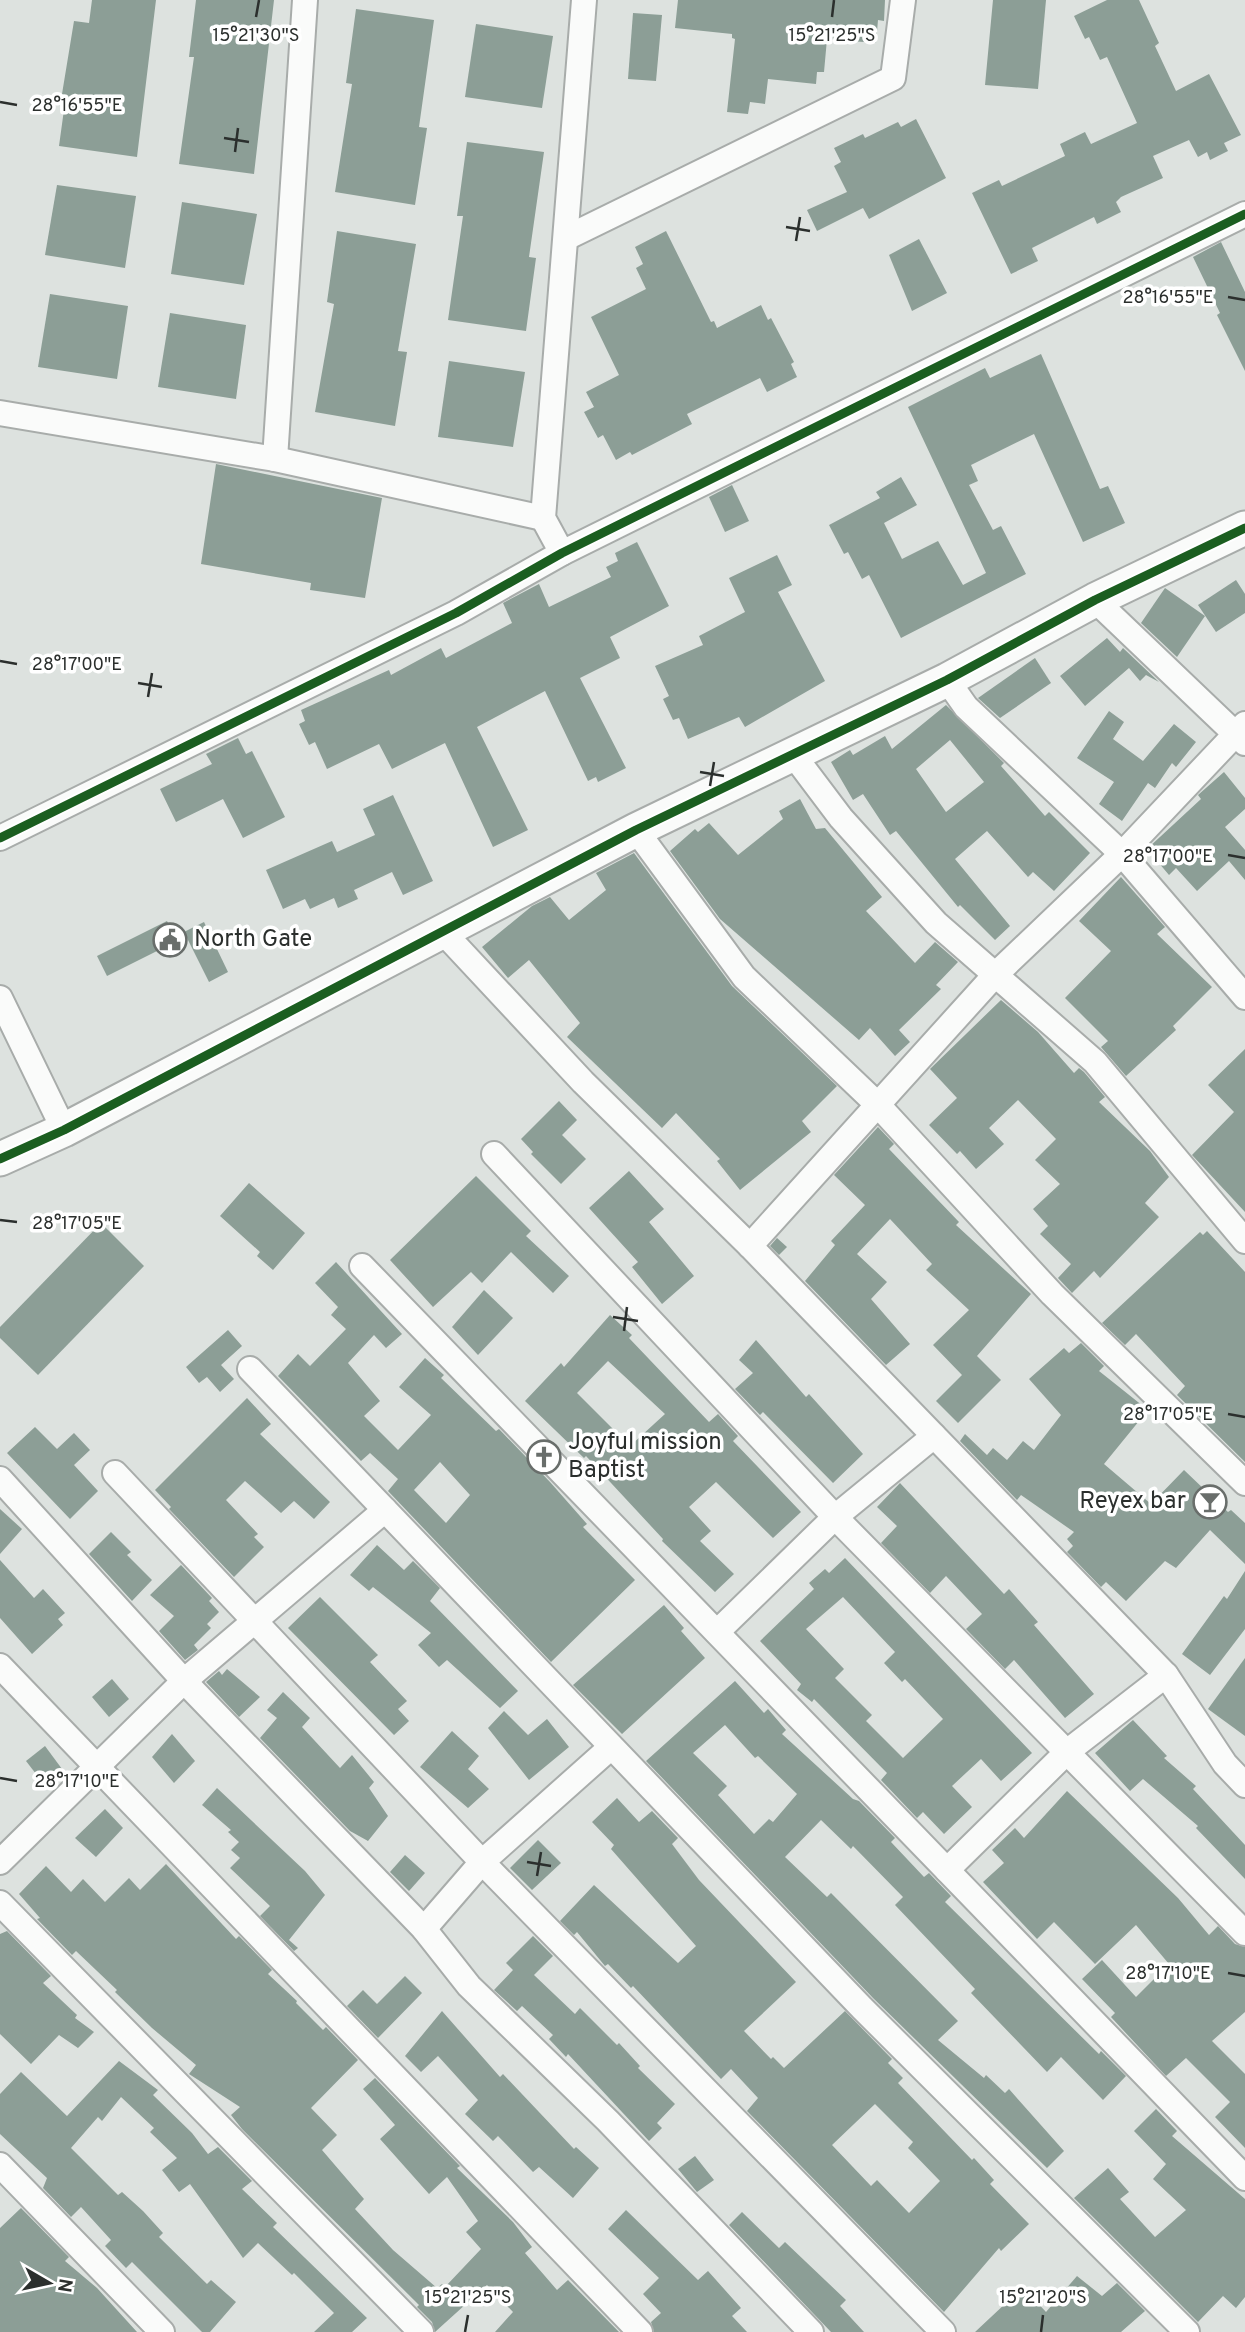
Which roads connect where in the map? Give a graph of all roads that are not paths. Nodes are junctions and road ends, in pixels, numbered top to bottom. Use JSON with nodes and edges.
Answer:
{"nodes":[{"id":1,"x":305,"y":0,"type":"edge"},
{"id":2,"x":584,"y":0,"type":"edge"},
{"id":3,"x":903,"y":0,"type":"edge"},
{"id":4,"x":1245,"y":214,"type":"edge"},
{"id":5,"x":566,"y":238,"type":"junction"},
{"id":6,"x":0,"y":413,"type":"edge"},
{"id":7,"x":275,"y":459,"type":"junction"},
{"id":8,"x":543,"y":518,"type":"junction"},
{"id":9,"x":1245,"y":528,"type":"edge"},
{"id":10,"x":562,"y":553,"type":"junction"},
{"id":11,"x":1095,"y":600,"type":"junction"},
{"id":12,"x":947,"y":680,"type":"junction"},
{"id":13,"x":1242,"y":733,"type":"edge"},
{"id":14,"x":792,"y":753,"type":"junction"},
{"id":15,"x":636,"y":830,"type":"junction"},
{"id":16,"x":0,"y":838,"type":"edge"},
{"id":17,"x":1122,"y":854,"type":"junction"},
{"id":18,"x":443,"y":932,"type":"junction"},
{"id":19,"x":995,"y":975,"type":"junction"},
{"id":20,"x":1245,"y":997,"type":"edge"},
{"id":21,"x":0,"y":998,"type":"edge"},
{"id":22,"x":877,"y":1104,"type":"junction"},
{"id":23,"x":64,"y":1130,"type":"junction"},
{"id":24,"x":494,"y":1154,"type":"dead end"},
{"id":25,"x":0,"y":1159,"type":"edge"},
{"id":26,"x":1245,"y":1241,"type":"edge"},
{"id":27,"x":750,"y":1246,"type":"junction"},
{"id":28,"x":362,"y":1266,"type":"dead end"},
{"id":29,"x":250,"y":1369,"type":"dead end"},
{"id":30,"x":934,"y":1436,"type":"junction"},
{"id":31,"x":115,"y":1473,"type":"dead end"},
{"id":32,"x":0,"y":1479,"type":"edge"},
{"id":33,"x":1245,"y":1483,"type":"edge"},
{"id":34,"x":385,"y":1510,"type":"junction"},
{"id":35,"x":835,"y":1517,"type":"junction"},
{"id":36,"x":253,"y":1620,"type":"junction"},
{"id":37,"x":717,"y":1632,"type":"junction"},
{"id":38,"x":0,"y":1666,"type":"edge"},
{"id":39,"x":1166,"y":1675,"type":"junction"},
{"id":40,"x":184,"y":1681,"type":"junction"},
{"id":41,"x":610,"y":1748,"type":"junction"},
{"id":42,"x":1068,"y":1751,"type":"junction"},
{"id":43,"x":97,"y":1764,"type":"junction"},
{"id":44,"x":1245,"y":1785,"type":"edge"},
{"id":45,"x":0,"y":1862,"type":"edge"},
{"id":46,"x":482,"y":1862,"type":"junction"},
{"id":47,"x":947,"y":1870,"type":"junction"},
{"id":48,"x":0,"y":1903,"type":"edge"},
{"id":49,"x":424,"y":1930,"type":"junction"},
{"id":50,"x":1245,"y":1933,"type":"edge"},
{"id":51,"x":0,"y":2165,"type":"edge"},
{"id":52,"x":1245,"y":2178,"type":"edge"},
{"id":53,"x":162,"y":2332,"type":"edge"},
{"id":54,"x":421,"y":2332,"type":"edge"},
{"id":55,"x":640,"y":2332,"type":"edge"},
{"id":56,"x":811,"y":2332,"type":"edge"},
{"id":57,"x":943,"y":2332,"type":"edge"},
{"id":58,"x":1187,"y":2332,"type":"edge"}],
"edges":[{"from":1,"to":7,"type":"street"},
{"from":2,"to":5,"type":"street"},
{"from":3,"to":5,"type":"street"},
{"from":4,"to":10,"type":"street"},
{"from":5,"to":8,"type":"street"},
{"from":6,"to":7,"type":"street"},
{"from":7,"to":8,"type":"street"},
{"from":8,"to":10,"type":"street"},
{"from":9,"to":11,"type":"street"},
{"from":10,"to":16,"type":"street"},
{"from":11,"to":12,"type":"street"},
{"from":11,"to":13,"type":"street"},
{"from":12,"to":14,"type":"street"},
{"from":12,"to":17,"type":"street"},
{"from":13,"to":17,"type":"street"},
{"from":14,"to":15,"type":"street"},
{"from":14,"to":19,"type":"street"},
{"from":15,"to":18,"type":"street"},
{"from":15,"to":22,"type":"street"},
{"from":17,"to":19,"type":"street"},
{"from":17,"to":20,"type":"street"},
{"from":18,"to":23,"type":"street"},
{"from":18,"to":27,"type":"street"},
{"from":19,"to":22,"type":"street"},
{"from":19,"to":26,"type":"street"},
{"from":21,"to":23,"type":"street"},
{"from":22,"to":27,"type":"street"},
{"from":22,"to":33,"type":"street"},
{"from":23,"to":25,"type":"street"},
{"from":24,"to":35,"type":"street"},
{"from":27,"to":30,"type":"street"},
{"from":28,"to":37,"type":"street"},
{"from":29,"to":34,"type":"street"},
{"from":30,"to":35,"type":"street"},
{"from":30,"to":39,"type":"street"},
{"from":31,"to":36,"type":"street"},
{"from":32,"to":40,"type":"street"},
{"from":34,"to":36,"type":"street"},
{"from":34,"to":41,"type":"street"},
{"from":35,"to":37,"type":"street"},
{"from":35,"to":42,"type":"street"},
{"from":36,"to":40,"type":"street"},
{"from":36,"to":46,"type":"street"},
{"from":37,"to":47,"type":"street"},
{"from":38,"to":43,"type":"street"},
{"from":39,"to":42,"type":"street"},
{"from":39,"to":44,"type":"street"},
{"from":40,"to":43,"type":"street"},
{"from":40,"to":49,"type":"street"},
{"from":41,"to":46,"type":"street"},
{"from":41,"to":58,"type":"street"},
{"from":42,"to":47,"type":"street"},
{"from":42,"to":50,"type":"street"},
{"from":43,"to":45,"type":"street"},
{"from":43,"to":55,"type":"street"},
{"from":46,"to":49,"type":"street"},
{"from":46,"to":57,"type":"street"},
{"from":47,"to":52,"type":"street"},
{"from":48,"to":54,"type":"street"},
{"from":49,"to":56,"type":"street"},
{"from":51,"to":53,"type":"street"}]}
